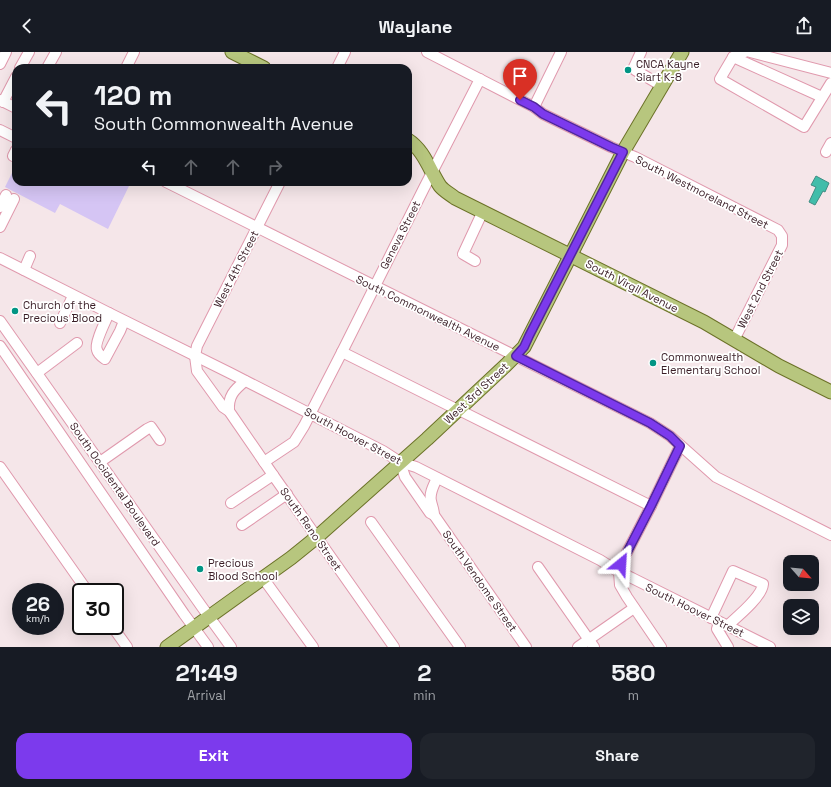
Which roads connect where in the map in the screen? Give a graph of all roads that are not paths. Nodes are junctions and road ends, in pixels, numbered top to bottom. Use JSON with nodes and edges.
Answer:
{"nodes":[{"id":1,"x":6,"y":52,"type":"edge"},
{"id":2,"x":29,"y":52,"type":"edge"},
{"id":3,"x":56,"y":52,"type":"edge"},
{"id":4,"x":134,"y":52,"type":"edge"},
{"id":5,"x":232,"y":52,"type":"edge"},
{"id":6,"x":345,"y":52,"type":"edge"},
{"id":7,"x":427,"y":52,"type":"edge"},
{"id":8,"x":562,"y":52,"type":"edge"},
{"id":9,"x":641,"y":52,"type":"edge"},
{"id":10,"x":682,"y":52,"type":"edge"},
{"id":11,"x":745,"y":52,"type":"edge"},
{"id":12,"x":750,"y":52,"type":"edge"},
{"id":13,"x":733,"y":57,"type":"junction"},
{"id":14,"x":0,"y":64,"type":"edge"},
{"id":15,"x":22,"y":64,"type":"edge"},
{"id":16,"x":49,"y":64,"type":"edge"},
{"id":17,"x":128,"y":64,"type":"edge"},
{"id":18,"x":256,"y":64,"type":"edge"},
{"id":19,"x":339,"y":64,"type":"edge"},
{"id":20,"x":831,"y":72,"type":"edge"},
{"id":21,"x":480,"y":79,"type":"junction"},
{"id":22,"x":831,"y":83,"type":"edge"},
{"id":23,"x":12,"y":84,"type":"edge"},
{"id":24,"x":662,"y":86,"type":"junction"},
{"id":25,"x":822,"y":97,"type":"junction"},
{"id":26,"x":2,"y":101,"type":"edge"},
{"id":27,"x":12,"y":106,"type":"edge"},
{"id":28,"x":534,"y":107,"type":"junction"},
{"id":29,"x":0,"y":130,"type":"edge"},
{"id":30,"x":12,"y":136,"type":"edge"},
{"id":31,"x":412,"y":143,"type":"edge"},
{"id":32,"x":623,"y":152,"type":"junction"},
{"id":33,"x":432,"y":172,"type":"junction"},
{"id":34,"x":174,"y":186,"type":"edge"},
{"id":35,"x":278,"y":186,"type":"edge"},
{"id":36,"x":0,"y":207,"type":"edge"},
{"id":37,"x":484,"y":211,"type":"junction"},
{"id":38,"x":0,"y":227,"type":"edge"},
{"id":39,"x":257,"y":228,"type":"junction"},
{"id":40,"x":782,"y":236,"type":"joint"},
{"id":41,"x":570,"y":255,"type":"junction"},
{"id":42,"x":30,"y":256,"type":"dead end"},
{"id":43,"x":0,"y":258,"type":"edge"},
{"id":44,"x":475,"y":261,"type":"dead end"},
{"id":45,"x":11,"y":264,"type":"junction"},
{"id":46,"x":0,"y":266,"type":"edge"},
{"id":47,"x":24,"y":270,"type":"junction"},
{"id":48,"x":375,"y":286,"type":"junction"},
{"id":49,"x":74,"y":296,"type":"junction"},
{"id":50,"x":109,"y":313,"type":"junction"},
{"id":51,"x":0,"y":321,"type":"edge"},
{"id":52,"x":124,"y":321,"type":"junction"},
{"id":53,"x":60,"y":323,"type":"dead end"},
{"id":54,"x":734,"y":340,"type":"junction"},
{"id":55,"x":77,"y":343,"type":"dead end"},
{"id":56,"x":0,"y":346,"type":"edge"},
{"id":57,"x":342,"y":352,"type":"junction"},
{"id":58,"x":23,"y":353,"type":"junction"},
{"id":59,"x":195,"y":356,"type":"junction"},
{"id":60,"x":516,"y":356,"type":"junction"},
{"id":61,"x":11,"y":361,"type":"junction"},
{"id":62,"x":35,"y":370,"type":"junction"},
{"id":63,"x":21,"y":376,"type":"junction"},
{"id":64,"x":245,"y":381,"type":"junction"},
{"id":65,"x":831,"y":392,"type":"edge"},
{"id":66,"x":458,"y":410,"type":"junction"},
{"id":67,"x":229,"y":411,"type":"junction"},
{"id":68,"x":310,"y":414,"type":"junction"},
{"id":69,"x":68,"y":416,"type":"junction"},
{"id":70,"x":56,"y":426,"type":"junction"},
{"id":71,"x":78,"y":431,"type":"junction"},
{"id":72,"x":65,"y":440,"type":"junction"},
{"id":73,"x":160,"y":440,"type":"dead end"},
{"id":74,"x":680,"y":446,"type":"junction"},
{"id":75,"x":100,"y":462,"type":"junction"},
{"id":76,"x":264,"y":462,"type":"junction"},
{"id":77,"x":400,"y":462,"type":"junction"},
{"id":78,"x":0,"y":467,"type":"edge"},
{"id":79,"x":273,"y":475,"type":"junction"},
{"id":80,"x":437,"y":478,"type":"junction"},
{"id":81,"x":112,"y":480,"type":"junction"},
{"id":82,"x":98,"y":489,"type":"junction"},
{"id":83,"x":287,"y":494,"type":"junction"},
{"id":84,"x":123,"y":496,"type":"junction"},
{"id":85,"x":231,"y":502,"type":"dead end"},
{"id":86,"x":109,"y":505,"type":"junction"},
{"id":87,"x":651,"y":506,"type":"junction"},
{"id":88,"x":434,"y":515,"type":"junction"},
{"id":89,"x":371,"y":522,"type":"dead end"},
{"id":90,"x":242,"y":525,"type":"dead end"},
{"id":91,"x":831,"y":535,"type":"edge"},
{"id":92,"x":317,"y":537,"type":"junction"},
{"id":93,"x":158,"y":545,"type":"junction"},
{"id":94,"x":144,"y":555,"type":"junction"},
{"id":95,"x":168,"y":559,"type":"junction"},
{"id":96,"x":538,"y":567,"type":"dead end"},
{"id":97,"x":153,"y":569,"type":"junction"},
{"id":98,"x":619,"y":572,"type":"junction"},
{"id":99,"x":264,"y":578,"type":"junction"},
{"id":100,"x":82,"y":583,"type":"edge"},
{"id":101,"x":634,"y":608,"type":"junction"},
{"id":102,"x":209,"y":617,"type":"junction"},
{"id":103,"x":719,"y":622,"type":"junction"},
{"id":104,"x":194,"y":627,"type":"junction"},
{"id":105,"x":118,"y":635,"type":"edge"},
{"id":106,"x":592,"y":643,"type":"edge"},
{"id":107,"x":127,"y":647,"type":"edge"},
{"id":108,"x":167,"y":647,"type":"edge"},
{"id":109,"x":208,"y":647,"type":"edge"},
{"id":110,"x":231,"y":647,"type":"edge"},
{"id":111,"x":313,"y":647,"type":"edge"},
{"id":112,"x":394,"y":647,"type":"edge"},
{"id":113,"x":460,"y":647,"type":"edge"},
{"id":114,"x":526,"y":647,"type":"edge"},
{"id":115,"x":578,"y":647,"type":"edge"},
{"id":116,"x":661,"y":647,"type":"edge"},
{"id":117,"x":728,"y":647,"type":"edge"},
{"id":118,"x":770,"y":647,"type":"edge"}],
"edges":[{"from":1,"to":14,"type":"street"},
{"from":2,"to":15,"type":"street"},
{"from":3,"to":16,"type":"street"},
{"from":4,"to":17,"type":"street"},
{"from":5,"to":18,"type":"main road"},
{"from":6,"to":19,"type":"street"},
{"from":7,"to":21,"type":"street","name":"South Westmoreland Street"},
{"from":8,"to":28,"type":"street"},
{"from":9,"to":24,"type":"street"},
{"from":10,"to":24,"type":"main road","name":"West 3rd Street"},
{"from":11,"to":13,"type":"street"},
{"from":12,"to":20,"type":"street"},
{"from":13,"to":25,"type":"street"},
{"from":13,"to":25,"type":"street"},
{"from":21,"to":28,"type":"street","name":"South Westmoreland Street"},
{"from":21,"to":33,"type":"street","name":"Geneva Street"},
{"from":22,"to":25,"type":"street"},
{"from":23,"to":26,"type":"street"},
{"from":24,"to":32,"type":"main road","name":"West 3rd Street"},
{"from":26,"to":27,"type":"street"},
{"from":28,"to":32,"type":"street","name":"South Westmoreland Street"},
{"from":29,"to":30,"type":"street"},
{"from":31,"to":33,"type":"main road","name":"South Virgil Avenue"},
{"from":32,"to":40,"type":"street","name":"South Westmoreland Street"},
{"from":32,"to":41,"type":"main road","name":"West 3rd Street"},
{"from":33,"to":37,"type":"main road","name":"South Virgil Avenue"},
{"from":33,"to":48,"type":"street","name":"Geneva Street"},
{"from":34,"to":39,"type":"street","name":"South Commonwealth Avenue"},
{"from":35,"to":39,"type":"street","name":"West 4th Street"},
{"from":36,"to":38,"type":"street"},
{"from":37,"to":41,"type":"main road","name":"South Virgil Avenue"},
{"from":37,"to":44,"type":"street"},
{"from":39,"to":48,"type":"street","name":"South Commonwealth Avenue"},
{"from":39,"to":59,"type":"street","name":"West 4th Street"},
{"from":40,"to":54,"type":"street","name":"West 2nd Street"},
{"from":41,"to":54,"type":"main road","name":"South Virgil Avenue"},
{"from":41,"to":60,"type":"main road","name":"West 3rd Street"},
{"from":42,"to":47,"type":"street"},
{"from":43,"to":45,"type":"street","name":"South Hoover Street"},
{"from":45,"to":46,"type":"street"},
{"from":45,"to":47,"type":"street","name":"South Hoover Street"},
{"from":47,"to":49,"type":"street","name":"South Hoover Street"},
{"from":48,"to":57,"type":"street","name":"Geneva Street"},
{"from":48,"to":60,"type":"street","name":"South Commonwealth Avenue"},
{"from":49,"to":50,"type":"street","name":"South Hoover Street"},
{"from":49,"to":53,"type":"street"},
{"from":50,"to":52,"type":"street","name":"South Hoover Street"},
{"from":50,"to":52,"type":"street"},
{"from":51,"to":58,"type":"street","name":"South Occidental Boulevard"},
{"from":52,"to":59,"type":"street","name":"South Hoover Street"},
{"from":54,"to":65,"type":"main road","name":"South Virgil Avenue"},
{"from":55,"to":62,"type":"street"},
{"from":56,"to":61,"type":"street","name":"South Occidental Boulevard"},
{"from":57,"to":66,"type":"street"},
{"from":57,"to":68,"type":"street","name":"Geneva Street"},
{"from":58,"to":61,"type":"street"},
{"from":58,"to":62,"type":"street","name":"South Occidental Boulevard"},
{"from":59,"to":64,"type":"street","name":"South Hoover Street"},
{"from":59,"to":67,"type":"street","name":"South Reno Street"},
{"from":60,"to":66,"type":"main road","name":"West 3rd Street"},
{"from":60,"to":74,"type":"street","name":"South Commonwealth Avenue"},
{"from":61,"to":63,"type":"street","name":"South Occidental Boulevard"},
{"from":62,"to":63,"type":"street"},
{"from":62,"to":69,"type":"street","name":"South Occidental Boulevard"},
{"from":63,"to":70,"type":"street","name":"South Occidental Boulevard"},
{"from":64,"to":67,"type":"street"},
{"from":64,"to":68,"type":"street","name":"South Hoover Street"},
{"from":66,"to":77,"type":"main road","name":"West 3rd Street"},
{"from":66,"to":87,"type":"street"},
{"from":67,"to":76,"type":"street","name":"South Reno Street"},
{"from":68,"to":76,"type":"street","name":"Geneva Street"},
{"from":68,"to":77,"type":"street","name":"South Hoover Street"},
{"from":69,"to":70,"type":"street"},
{"from":69,"to":71,"type":"street","name":"South Occidental Boulevard"},
{"from":70,"to":72,"type":"street","name":"South Occidental Boulevard"},
{"from":71,"to":72,"type":"street"},
{"from":71,"to":75,"type":"street","name":"South Occidental Boulevard"},
{"from":72,"to":82,"type":"street","name":"South Occidental Boulevard"},
{"from":73,"to":75,"type":"street"},
{"from":74,"to":87,"type":"street"},
{"from":74,"to":91,"type":"street","name":"South Commonwealth Avenue"},
{"from":75,"to":81,"type":"street","name":"South Occidental Boulevard"},
{"from":76,"to":79,"type":"street","name":"South Reno Street"},
{"from":77,"to":80,"type":"street","name":"South Hoover Street"},
{"from":77,"to":88,"type":"street","name":"South Vendome Street"},
{"from":77,"to":92,"type":"main road","name":"West 3rd Street"},
{"from":78,"to":100,"type":"street"},
{"from":79,"to":83,"type":"street","name":"South Reno Street"},
{"from":79,"to":85,"type":"street"},
{"from":80,"to":88,"type":"street"},
{"from":80,"to":98,"type":"street","name":"South Hoover Street"},
{"from":81,"to":82,"type":"street"},
{"from":81,"to":84,"type":"street","name":"South Occidental Boulevard"},
{"from":82,"to":86,"type":"street","name":"South Occidental Boulevard"},
{"from":83,"to":90,"type":"street"},
{"from":83,"to":92,"type":"street","name":"South Reno Street"},
{"from":84,"to":86,"type":"street"},
{"from":84,"to":93,"type":"street","name":"South Occidental Boulevard"},
{"from":86,"to":94,"type":"street","name":"South Occidental Boulevard"},
{"from":87,"to":98,"type":"street"},
{"from":88,"to":114,"type":"street","name":"South Vendome Street"},
{"from":89,"to":113,"type":"street"},
{"from":92,"to":99,"type":"main road","name":"West 3rd Street"},
{"from":92,"to":112,"type":"street","name":"South Reno Street"},
{"from":93,"to":94,"type":"street"},
{"from":93,"to":95,"type":"street","name":"South Occidental Boulevard"},
{"from":94,"to":97,"type":"street","name":"South Occidental Boulevard"},
{"from":95,"to":97,"type":"street"},
{"from":95,"to":102,"type":"street","name":"South Occidental Boulevard"},
{"from":96,"to":106,"type":"street"},
{"from":97,"to":104,"type":"street","name":"South Occidental Boulevard"},
{"from":98,"to":101,"type":"street"},
{"from":98,"to":103,"type":"street","name":"South Hoover Street"},
{"from":99,"to":102,"type":"main road","name":"West 3rd Street"},
{"from":99,"to":111,"type":"street"},
{"from":101,"to":106,"type":"street"},
{"from":101,"to":116,"type":"street"},
{"from":102,"to":104,"type":"main road","name":"West 3rd Street"},
{"from":102,"to":110,"type":"street","name":"South Occidental Boulevard"},
{"from":103,"to":103,"type":"street"},
{"from":103,"to":117,"type":"street"},
{"from":103,"to":118,"type":"street","name":"South Hoover Street"},
{"from":104,"to":108,"type":"main road","name":"West 3rd Street"},
{"from":104,"to":109,"type":"street","name":"South Occidental Boulevard"},
{"from":105,"to":107,"type":"street"},
{"from":106,"to":115,"type":"street"}]}
